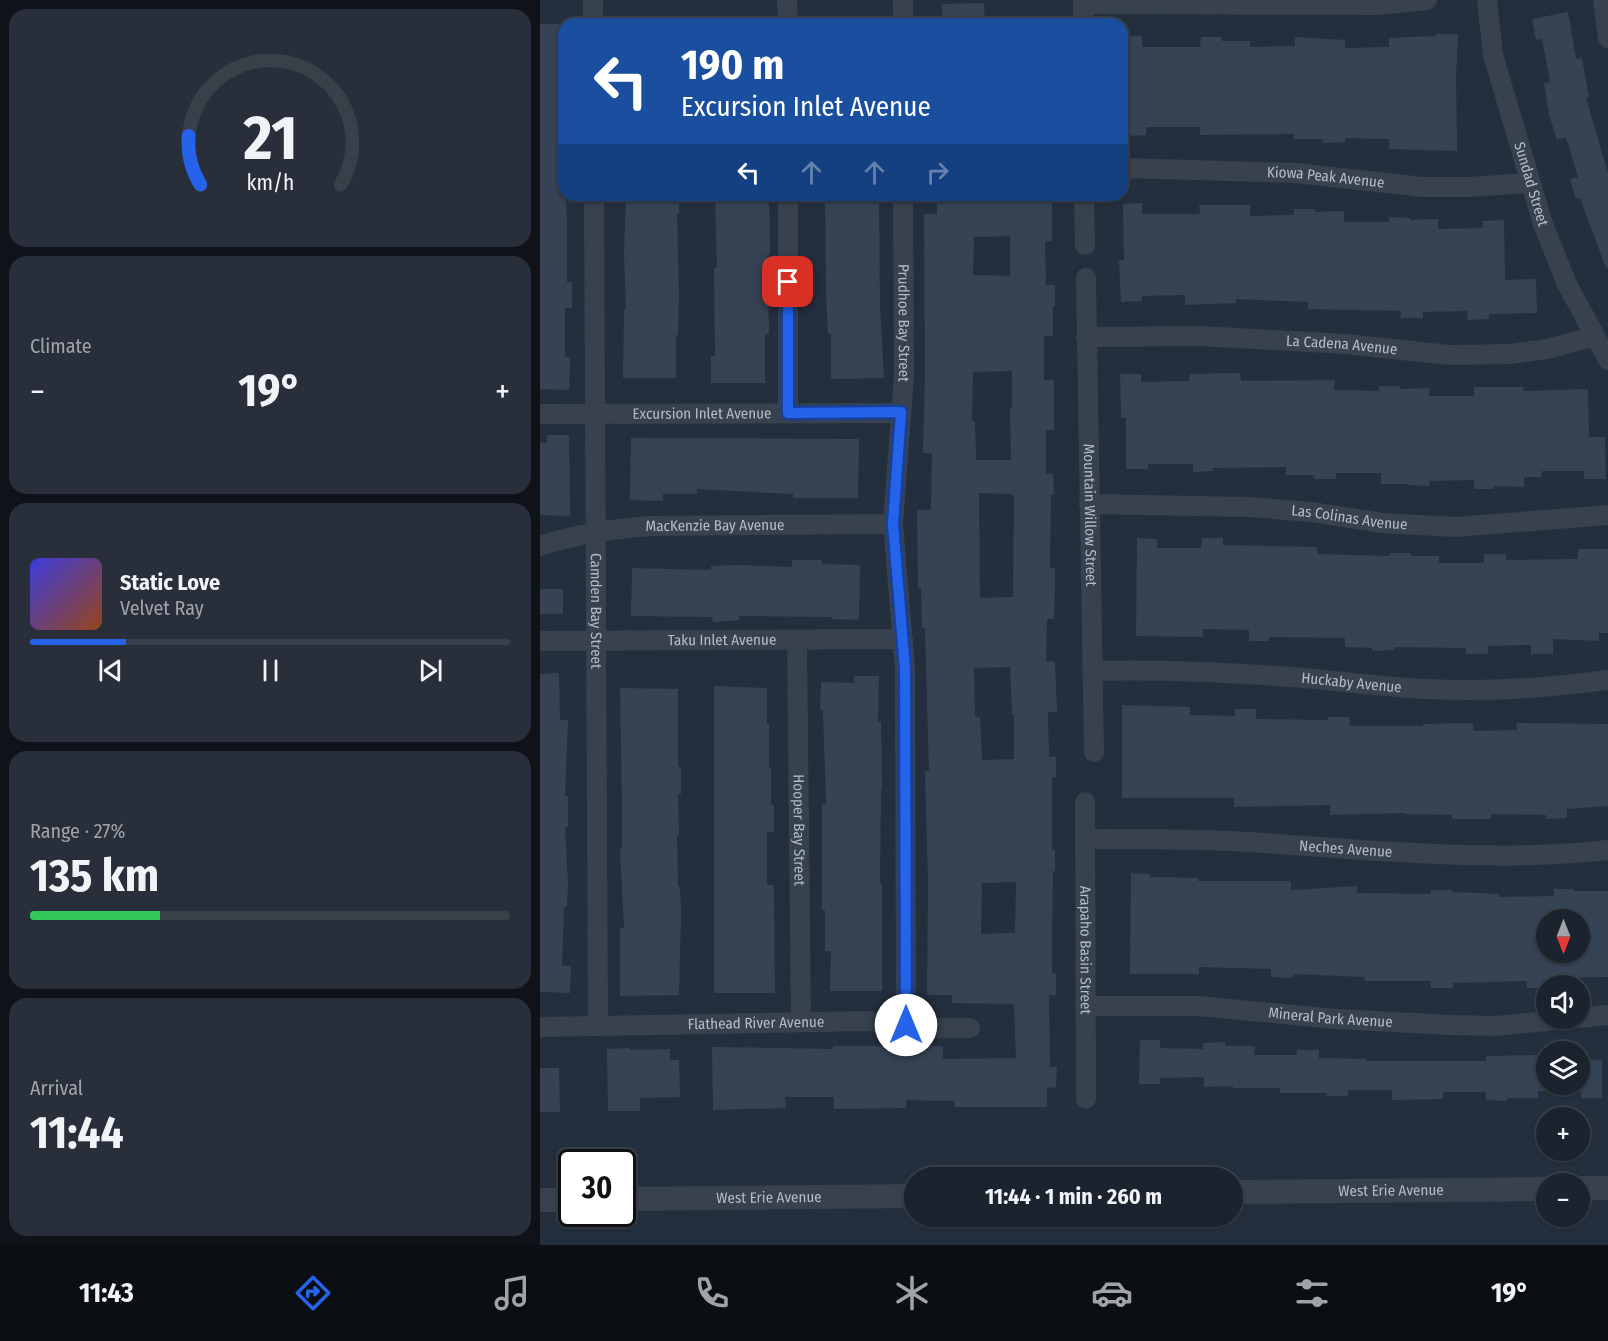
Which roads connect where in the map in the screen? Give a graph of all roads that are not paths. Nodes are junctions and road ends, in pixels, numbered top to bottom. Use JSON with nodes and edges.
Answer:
{"nodes":[{"id":1,"x":593,"y":0,"type":"edge"},
{"id":2,"x":787,"y":0,"type":"edge"},
{"id":3,"x":903,"y":0,"type":"edge"},
{"id":4,"x":1427,"y":0,"type":"edge"},
{"id":5,"x":1487,"y":0,"type":"edge"},
{"id":6,"x":1603,"y":0,"type":"edge"},
{"id":7,"x":1083,"y":9,"type":"edge"},
{"id":8,"x":593,"y":18,"type":"edge"},
{"id":9,"x":788,"y":18,"type":"edge"},
{"id":10,"x":903,"y":18,"type":"edge"},
{"id":11,"x":1608,"y":38,"type":"edge"},
{"id":12,"x":1128,"y":168,"type":"edge"},
{"id":13,"x":1530,"y":183,"type":"junction"},
{"id":14,"x":594,"y":201,"type":"edge"},
{"id":15,"x":788,"y":201,"type":"edge"},
{"id":16,"x":903,"y":201,"type":"edge"},
{"id":17,"x":1084,"y":201,"type":"edge"},
{"id":18,"x":1085,"y":245,"type":"dead end"},
{"id":19,"x":1086,"y":278,"type":"dead end"},
{"id":20,"x":1595,"y":336,"type":"junction"},
{"id":21,"x":1086,"y":337,"type":"junction"},
{"id":22,"x":1608,"y":360,"type":"edge"},
{"id":23,"x":901,"y":412,"type":"junction"},
{"id":24,"x":788,"y":413,"type":"junction"},
{"id":25,"x":540,"y":414,"type":"edge"},
{"id":26,"x":595,"y":414,"type":"junction"},
{"id":27,"x":1089,"y":504,"type":"junction"},
{"id":28,"x":1608,"y":515,"type":"edge"},
{"id":29,"x":893,"y":524,"type":"junction"},
{"id":30,"x":595,"y":532,"type":"junction"},
{"id":31,"x":540,"y":546,"type":"edge"},
{"id":32,"x":903,"y":639,"type":"junction"},
{"id":33,"x":596,"y":640,"type":"junction"},
{"id":34,"x":797,"y":640,"type":"junction"},
{"id":35,"x":540,"y":641,"type":"edge"},
{"id":36,"x":1092,"y":671,"type":"junction"},
{"id":37,"x":1608,"y":680,"type":"edge"},
{"id":38,"x":1094,"y":752,"type":"dead end"},
{"id":39,"x":1085,"y":802,"type":"dead end"},
{"id":40,"x":1085,"y":839,"type":"junction"},
{"id":41,"x":1608,"y":850,"type":"edge"},
{"id":42,"x":1085,"y":1006,"type":"junction"},
{"id":43,"x":1608,"y":1015,"type":"edge"},
{"id":44,"x":1590,"y":1017,"type":"edge"},
{"id":45,"x":801,"y":1022,"type":"junction"},
{"id":46,"x":1536,"y":1022,"type":"edge"},
{"id":47,"x":906,"y":1025,"type":"junction"},
{"id":48,"x":598,"y":1026,"type":"junction"},
{"id":49,"x":540,"y":1027,"type":"edge"},
{"id":50,"x":970,"y":1028,"type":"dead end"},
{"id":51,"x":1086,"y":1099,"type":"dead end"},
{"id":52,"x":1590,"y":1188,"type":"edge"},
{"id":53,"x":1608,"y":1188,"type":"edge"},
{"id":54,"x":1536,"y":1189,"type":"edge"},
{"id":55,"x":1243,"y":1192,"type":"edge"},
{"id":56,"x":904,"y":1196,"type":"edge"},
{"id":57,"x":636,"y":1199,"type":"edge"},
{"id":58,"x":540,"y":1200,"type":"edge"},
{"id":59,"x":558,"y":1200,"type":"edge"}],
"edges":[{"from":1,"to":8,"type":"street"},
{"from":2,"to":9,"type":"street"},
{"from":3,"to":10,"type":"street"},
{"from":4,"to":7,"type":"street"},
{"from":5,"to":13,"type":"street","name":"Sundad Street"},
{"from":6,"to":11,"type":"street"},
{"from":12,"to":13,"type":"street","name":"Kiowa Peak Avenue"},
{"from":13,"to":20,"type":"street","name":"Sundad Street"},
{"from":14,"to":26,"type":"street","name":"Camden Bay Street"},
{"from":15,"to":24,"type":"street"},
{"from":16,"to":23,"type":"street","name":"Prudhoe Bay Street"},
{"from":17,"to":18,"type":"street"},
{"from":19,"to":21,"type":"street","name":"Mountain Willow Street"},
{"from":20,"to":21,"type":"street","name":"La Cadena Avenue"},
{"from":20,"to":22,"type":"street","name":"Sundad Street"},
{"from":21,"to":27,"type":"street","name":"Mountain Willow Street"},
{"from":23,"to":24,"type":"street","name":"Excursion Inlet Avenue"},
{"from":23,"to":29,"type":"street","name":"Prudhoe Bay Street"},
{"from":24,"to":26,"type":"street","name":"Excursion Inlet Avenue"},
{"from":25,"to":26,"type":"street","name":"Excursion Inlet Avenue"},
{"from":26,"to":30,"type":"street","name":"Camden Bay Street"},
{"from":27,"to":28,"type":"street","name":"Las Colinas Avenue"},
{"from":27,"to":36,"type":"street","name":"Mountain Willow Street"},
{"from":29,"to":30,"type":"street","name":"MacKenzie Bay Avenue"},
{"from":29,"to":32,"type":"street","name":"Prudhoe Bay Street"},
{"from":30,"to":31,"type":"street","name":"MacKenzie Bay Avenue"},
{"from":30,"to":33,"type":"street","name":"Camden Bay Street"},
{"from":32,"to":34,"type":"street","name":"Taku Inlet Avenue"},
{"from":32,"to":47,"type":"street","name":"Prudhoe Bay Street"},
{"from":33,"to":34,"type":"street","name":"Taku Inlet Avenue"},
{"from":33,"to":35,"type":"street","name":"Taku Inlet Avenue"},
{"from":33,"to":48,"type":"street","name":"Camden Bay Street"},
{"from":34,"to":45,"type":"street","name":"Hooper Bay Street"},
{"from":36,"to":37,"type":"street","name":"Huckaby Avenue"},
{"from":36,"to":38,"type":"street","name":"Mountain Willow Street"},
{"from":39,"to":40,"type":"street","name":"Arapaho Basin Street"},
{"from":40,"to":41,"type":"street","name":"Neches Avenue"},
{"from":40,"to":42,"type":"street","name":"Arapaho Basin Street"},
{"from":42,"to":46,"type":"street","name":"Mineral Park Avenue"},
{"from":42,"to":51,"type":"street","name":"Arapaho Basin Street"},
{"from":43,"to":44,"type":"street","name":"Mineral Park Avenue"},
{"from":45,"to":47,"type":"street","name":"Flathead River Avenue"},
{"from":45,"to":48,"type":"street","name":"Flathead River Avenue"},
{"from":47,"to":50,"type":"street","name":"Flathead River Avenue"},
{"from":48,"to":49,"type":"street","name":"Flathead River Avenue"},
{"from":52,"to":53,"type":"street"},
{"from":54,"to":55,"type":"street","name":"West Erie Avenue"},
{"from":56,"to":57,"type":"street","name":"West Erie Avenue"},
{"from":58,"to":59,"type":"street"}]}
